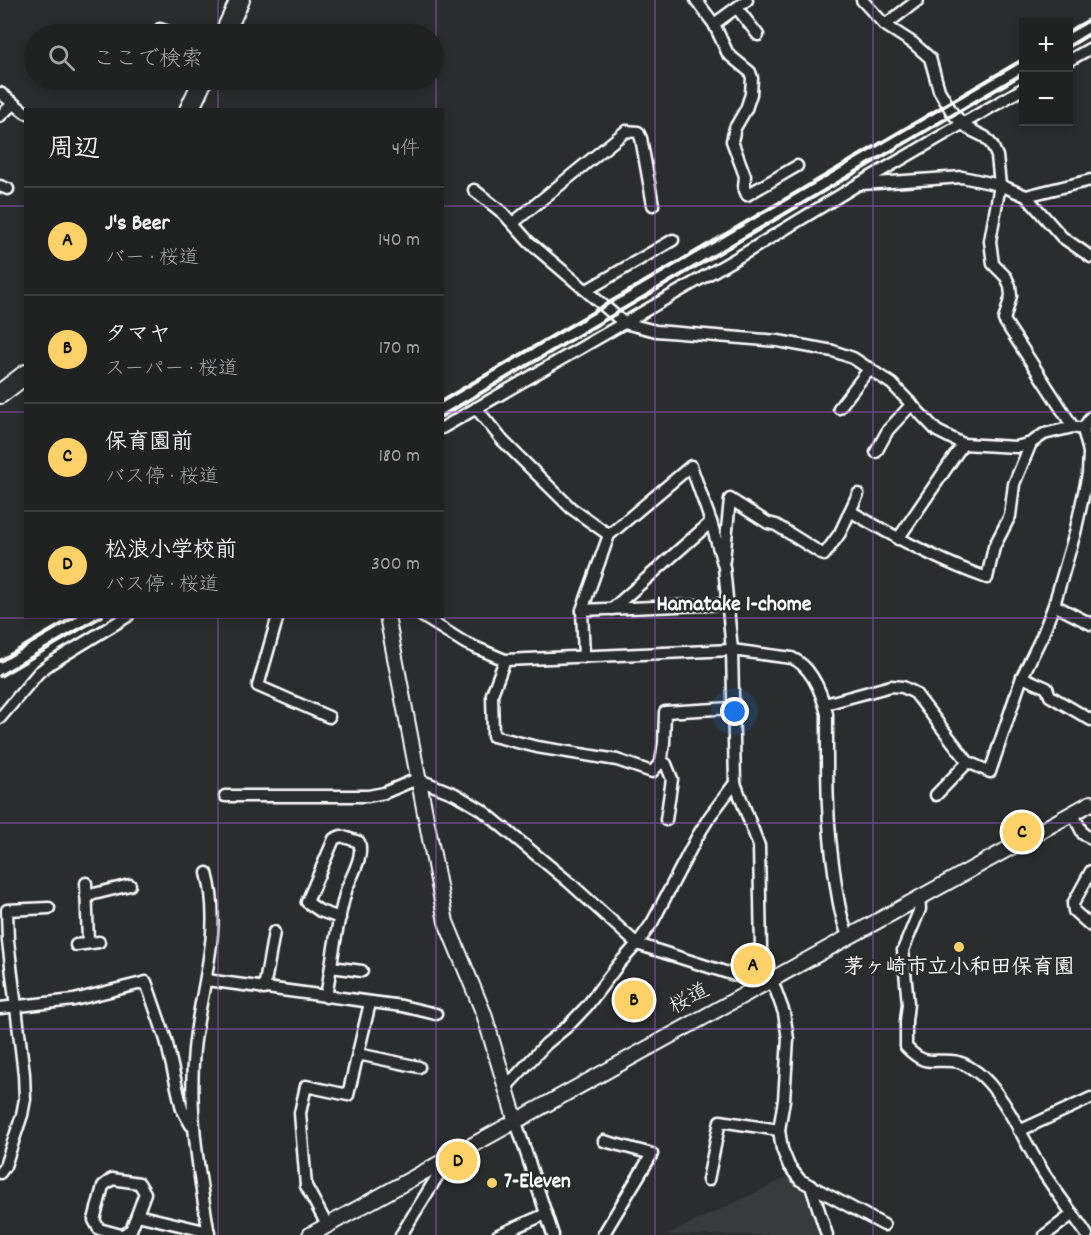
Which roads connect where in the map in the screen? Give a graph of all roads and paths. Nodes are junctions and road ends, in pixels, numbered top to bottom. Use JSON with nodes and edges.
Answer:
{"nodes":[{"id":1,"x":240,"y":0,"type":"edge"},
{"id":2,"x":696,"y":0,"type":"edge"},
{"id":3,"x":747,"y":0,"type":"edge"},
{"id":4,"x":862,"y":0,"type":"edge"},
{"id":5,"x":918,"y":0,"type":"edge"},
{"id":6,"x":737,"y":8,"type":"junction"},
{"id":7,"x":229,"y":24,"type":"edge"},
{"id":8,"x":714,"y":24,"type":"junction"},
{"id":9,"x":885,"y":25,"type":"junction"},
{"id":10,"x":758,"y":35,"type":"dead end"},
{"id":11,"x":1091,"y":48,"type":"edge"},
{"id":12,"x":1073,"y":58,"type":"edge"},
{"id":13,"x":198,"y":90,"type":"edge"},
{"id":14,"x":1019,"y":90,"type":"edge"},
{"id":15,"x":0,"y":93,"type":"edge"},
{"id":16,"x":13,"y":104,"type":"junction"},
{"id":17,"x":190,"y":108,"type":"edge"},
{"id":18,"x":24,"y":112,"type":"edge"},
{"id":19,"x":0,"y":116,"type":"edge"},
{"id":20,"x":963,"y":124,"type":"junction"},
{"id":21,"x":797,"y":166,"type":"dead end"},
{"id":22,"x":1091,"y":180,"type":"edge"},
{"id":23,"x":857,"y":185,"type":"junction"},
{"id":24,"x":1000,"y":185,"type":"junction"},
{"id":25,"x":474,"y":190,"type":"dead end"},
{"id":26,"x":1026,"y":196,"type":"junction"},
{"id":27,"x":653,"y":205,"type":"dead end"},
{"id":28,"x":513,"y":223,"type":"junction"},
{"id":29,"x":673,"y":240,"type":"dead end"},
{"id":30,"x":1091,"y":258,"type":"edge"},
{"id":31,"x":586,"y":290,"type":"junction"},
{"id":32,"x":624,"y":323,"type":"junction"},
{"id":33,"x":870,"y":368,"type":"junction"},
{"id":34,"x":24,"y":376,"type":"edge"},
{"id":35,"x":0,"y":394,"type":"edge"},
{"id":36,"x":912,"y":405,"type":"junction"},
{"id":37,"x":476,"y":408,"type":"junction"},
{"id":38,"x":839,"y":408,"type":"dead end"},
{"id":39,"x":1091,"y":417,"type":"edge"},
{"id":40,"x":444,"y":427,"type":"edge"},
{"id":41,"x":1078,"y":428,"type":"junction"},
{"id":42,"x":1031,"y":442,"type":"junction"},
{"id":43,"x":963,"y":444,"type":"junction"},
{"id":44,"x":876,"y":453,"type":"dead end"},
{"id":45,"x":858,"y":494,"type":"dead end"},
{"id":46,"x":850,"y":511,"type":"junction"},
{"id":47,"x":711,"y":522,"type":"junction"},
{"id":48,"x":609,"y":535,"type":"junction"},
{"id":49,"x":898,"y":539,"type":"junction"},
{"id":50,"x":724,"y":567,"type":"junction"},
{"id":51,"x":727,"y":604,"type":"junction"},
{"id":52,"x":1054,"y":605,"type":"junction"},
{"id":53,"x":612,"y":609,"type":"junction"},
{"id":54,"x":582,"y":610,"type":"junction"},
{"id":55,"x":125,"y":618,"type":"edge"},
{"id":56,"x":277,"y":618,"type":"edge"},
{"id":57,"x":387,"y":618,"type":"edge"},
{"id":58,"x":425,"y":618,"type":"edge"},
{"id":59,"x":1091,"y":624,"type":"edge"},
{"id":60,"x":732,"y":650,"type":"junction"},
{"id":61,"x":584,"y":657,"type":"junction"},
{"id":62,"x":505,"y":660,"type":"junction"},
{"id":63,"x":1022,"y":677,"type":"junction"},
{"id":64,"x":825,"y":704,"type":"junction"},
{"id":65,"x":732,"y":708,"type":"junction"},
{"id":66,"x":328,"y":717,"type":"dead end"},
{"id":67,"x":0,"y":718,"type":"edge"},
{"id":68,"x":1091,"y":720,"type":"edge"},
{"id":69,"x":661,"y":762,"type":"junction"},
{"id":70,"x":968,"y":762,"type":"junction"},
{"id":71,"x":417,"y":779,"type":"junction"},
{"id":72,"x":735,"y":783,"type":"junction"},
{"id":73,"x":936,"y":795,"type":"dead end"},
{"id":74,"x":225,"y":796,"type":"dead end"},
{"id":75,"x":1091,"y":803,"type":"edge"},
{"id":76,"x":1073,"y":813,"type":"junction"},
{"id":77,"x":666,"y":820,"type":"dead end"},
{"id":78,"x":1091,"y":838,"type":"edge"},
{"id":79,"x":1091,"y":871,"type":"edge"},
{"id":80,"x":207,"y":873,"type":"dead end"},
{"id":81,"x":86,"y":883,"type":"dead end"},
{"id":82,"x":130,"y":885,"type":"dead end"},
{"id":83,"x":86,"y":896,"type":"junction"},
{"id":84,"x":919,"y":898,"type":"junction"},
{"id":85,"x":49,"y":908,"type":"dead end"},
{"id":86,"x":340,"y":918,"type":"junction"},
{"id":87,"x":1091,"y":926,"type":"edge"},
{"id":88,"x":274,"y":932,"type":"dead end"},
{"id":89,"x":849,"y":938,"type":"junction"},
{"id":90,"x":637,"y":944,"type":"junction"},
{"id":91,"x":76,"y":945,"type":"dead end"},
{"id":92,"x":331,"y":967,"type":"junction"},
{"id":93,"x":362,"y":971,"type":"dead end"},
{"id":94,"x":773,"y":979,"type":"junction"},
{"id":95,"x":206,"y":980,"type":"junction"},
{"id":96,"x":759,"y":987,"type":"junction"},
{"id":97,"x":264,"y":989,"type":"junction"},
{"id":98,"x":326,"y":997,"type":"junction"},
{"id":99,"x":370,"y":1002,"type":"junction"},
{"id":100,"x":17,"y":1005,"type":"junction"},
{"id":101,"x":0,"y":1008,"type":"edge"},
{"id":102,"x":436,"y":1014,"type":"dead end"},
{"id":103,"x":358,"y":1054,"type":"junction"},
{"id":104,"x":419,"y":1067,"type":"dead end"},
{"id":105,"x":506,"y":1087,"type":"junction"},
{"id":106,"x":1091,"y":1098,"type":"edge"},
{"id":107,"x":516,"y":1122,"type":"junction"},
{"id":108,"x":193,"y":1128,"type":"junction"},
{"id":109,"x":779,"y":1130,"type":"junction"},
{"id":110,"x":1018,"y":1131,"type":"junction"},
{"id":111,"x":604,"y":1141,"type":"dead end"},
{"id":112,"x":438,"y":1165,"type":"junction"},
{"id":113,"x":0,"y":1173,"type":"edge"},
{"id":114,"x":708,"y":1180,"type":"dead end"},
{"id":115,"x":811,"y":1186,"type":"junction"},
{"id":116,"x":546,"y":1214,"type":"junction"},
{"id":117,"x":1073,"y":1214,"type":"junction"},
{"id":118,"x":137,"y":1215,"type":"junction"},
{"id":119,"x":327,"y":1225,"type":"junction"},
{"id":120,"x":884,"y":1225,"type":"dead end"},
{"id":121,"x":209,"y":1234,"type":"edge"},
{"id":122,"x":122,"y":1235,"type":"edge"},
{"id":123,"x":310,"y":1235,"type":"edge"},
{"id":124,"x":401,"y":1235,"type":"edge"},
{"id":125,"x":498,"y":1235,"type":"edge"},
{"id":126,"x":553,"y":1235,"type":"edge"},
{"id":127,"x":603,"y":1235,"type":"edge"},
{"id":128,"x":827,"y":1235,"type":"edge"},
{"id":129,"x":1045,"y":1235,"type":"edge"},
{"id":130,"x":1087,"y":1235,"type":"edge"}],
"edges":[{"from":1,"to":7,"type":"highway"},
{"from":2,"to":8,"type":"street"},
{"from":3,"to":6,"type":"street"},
{"from":4,"to":9,"type":"street"},
{"from":5,"to":9,"type":"street"},
{"from":6,"to":8,"type":"street"},
{"from":6,"to":10,"type":"street"},
{"from":8,"to":21,"type":"street"},
{"from":9,"to":20,"type":"street"},
{"from":11,"to":12,"type":"street"},
{"from":13,"to":17,"type":"highway"},
{"from":14,"to":20,"type":"street"},
{"from":15,"to":16,"type":"street"},
{"from":16,"to":18,"type":"street"},
{"from":16,"to":19,"type":"street"},
{"from":20,"to":23,"type":"street"},
{"from":20,"to":24,"type":"street"},
{"from":22,"to":26,"type":"street"},
{"from":23,"to":24,"type":"street"},
{"from":23,"to":32,"type":"street"},
{"from":24,"to":26,"type":"street"},
{"from":24,"to":41,"type":"street"},
{"from":25,"to":28,"type":"street"},
{"from":26,"to":30,"type":"street"},
{"from":27,"to":28,"type":"street"},
{"from":28,"to":31,"type":"street"},
{"from":29,"to":31,"type":"street"},
{"from":31,"to":32,"type":"street"},
{"from":32,"to":33,"type":"street"},
{"from":32,"to":37,"type":"street"},
{"from":33,"to":36,"type":"street"},
{"from":33,"to":38,"type":"street"},
{"from":34,"to":35,"type":"highway"},
{"from":36,"to":43,"type":"street"},
{"from":36,"to":44,"type":"street"},
{"from":37,"to":40,"type":"street"},
{"from":37,"to":48,"type":"street"},
{"from":39,"to":41,"type":"street"},
{"from":41,"to":42,"type":"street"},
{"from":41,"to":52,"type":"street"},
{"from":42,"to":43,"type":"street"},
{"from":42,"to":49,"type":"street"},
{"from":43,"to":49,"type":"street"},
{"from":45,"to":46,"type":"street"},
{"from":46,"to":49,"type":"street"},
{"from":46,"to":50,"type":"street"},
{"from":47,"to":48,"type":"street"},
{"from":47,"to":50,"type":"street"},
{"from":47,"to":53,"type":"street"},
{"from":48,"to":54,"type":"street"},
{"from":50,"to":51,"type":"street"},
{"from":51,"to":53,"type":"street"},
{"from":51,"to":60,"type":"street"},
{"from":52,"to":59,"type":"street"},
{"from":52,"to":63,"type":"street"},
{"from":53,"to":54,"type":"street"},
{"from":54,"to":61,"type":"street"},
{"from":55,"to":67,"type":"street"},
{"from":56,"to":66,"type":"street"},
{"from":57,"to":71,"type":"street"},
{"from":58,"to":62,"type":"street"},
{"from":60,"to":61,"type":"street"},
{"from":60,"to":64,"type":"street"},
{"from":60,"to":65,"type":"street"},
{"from":61,"to":62,"type":"street"},
{"from":62,"to":69,"type":"street"},
{"from":63,"to":68,"type":"street"},
{"from":63,"to":70,"type":"street"},
{"from":64,"to":70,"type":"street"},
{"from":64,"to":89,"type":"street"},
{"from":65,"to":69,"type":"street"},
{"from":65,"to":72,"type":"street"},
{"from":69,"to":77,"type":"street"},
{"from":70,"to":73,"type":"street"},
{"from":71,"to":74,"type":"street"},
{"from":71,"to":90,"type":"street"},
{"from":71,"to":105,"type":"street"},
{"from":72,"to":90,"type":"street"},
{"from":72,"to":94,"type":"street"},
{"from":75,"to":76,"type":"street","name":"桜道"},
{"from":76,"to":78,"type":"street"},
{"from":76,"to":84,"type":"street","name":"桜道"},
{"from":79,"to":87,"type":"street"},
{"from":80,"to":95,"type":"street"},
{"from":81,"to":83,"type":"street"},
{"from":82,"to":83,"type":"street"},
{"from":83,"to":91,"type":"street"},
{"from":84,"to":89,"type":"street","name":"桜道"},
{"from":84,"to":110,"type":"street"},
{"from":85,"to":100,"type":"street"},
{"from":86,"to":86,"type":"street"},
{"from":86,"to":92,"type":"street"},
{"from":88,"to":97,"type":"street"},
{"from":89,"to":94,"type":"street","name":"桜道"},
{"from":90,"to":96,"type":"street"},
{"from":90,"to":105,"type":"street"},
{"from":92,"to":93,"type":"street"},
{"from":92,"to":98,"type":"street"},
{"from":94,"to":96,"type":"street","name":"桜道"},
{"from":94,"to":109,"type":"street"},
{"from":95,"to":97,"type":"street"},
{"from":95,"to":108,"type":"street"},
{"from":96,"to":107,"type":"street","name":"桜道"},
{"from":97,"to":98,"type":"street"},
{"from":98,"to":99,"type":"street"},
{"from":99,"to":102,"type":"street"},
{"from":99,"to":103,"type":"street"},
{"from":100,"to":101,"type":"street"},
{"from":100,"to":108,"type":"street"},
{"from":100,"to":113,"type":"street"},
{"from":103,"to":104,"type":"street"},
{"from":103,"to":119,"type":"street"},
{"from":105,"to":107,"type":"street"},
{"from":106,"to":110,"type":"street"},
{"from":107,"to":112,"type":"street","name":"桜道"},
{"from":107,"to":116,"type":"street"},
{"from":108,"to":121,"type":"street"},
{"from":109,"to":114,"type":"street"},
{"from":109,"to":115,"type":"street"},
{"from":110,"to":117,"type":"street"},
{"from":111,"to":127,"type":"street"},
{"from":112,"to":119,"type":"street","name":"桜道"},
{"from":112,"to":124,"type":"street"},
{"from":115,"to":120,"type":"street"},
{"from":115,"to":128,"type":"street"},
{"from":116,"to":125,"type":"street"},
{"from":116,"to":126,"type":"street"},
{"from":117,"to":129,"type":"street"},
{"from":117,"to":130,"type":"street"},
{"from":118,"to":121,"type":"street"},
{"from":118,"to":122,"type":"street"},
{"from":118,"to":122,"type":"street"},
{"from":119,"to":123,"type":"street","name":"桜道"}]}
